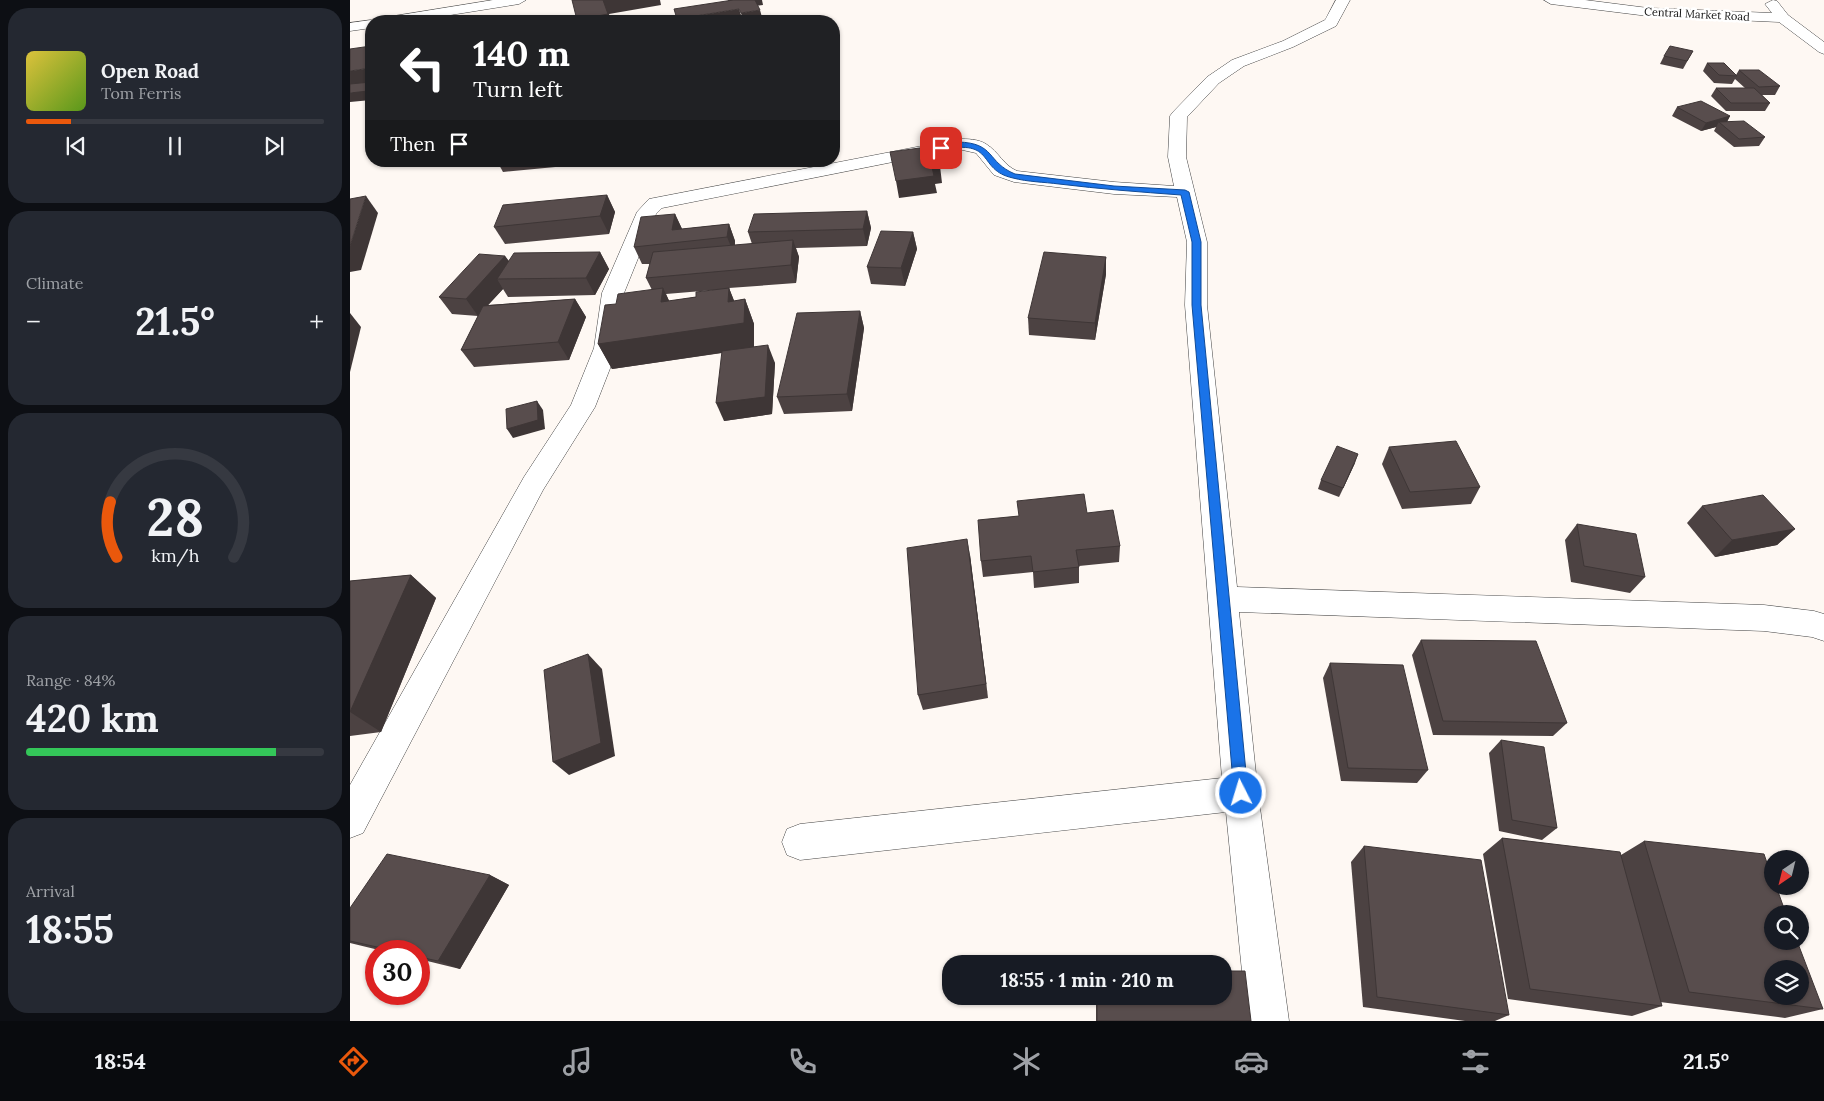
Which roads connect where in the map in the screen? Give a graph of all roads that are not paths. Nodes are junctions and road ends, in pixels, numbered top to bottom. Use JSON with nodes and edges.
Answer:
{"nodes":[{"id":1,"x":519,"y":0,"type":"edge"},
{"id":2,"x":1343,"y":0,"type":"edge"},
{"id":3,"x":1551,"y":0,"type":"edge"},
{"id":4,"x":1769,"y":0,"type":"edge"},
{"id":5,"x":425,"y":15,"type":"edge"},
{"id":6,"x":1783,"y":18,"type":"junction"},
{"id":7,"x":365,"y":25,"type":"edge"},
{"id":8,"x":350,"y":27,"type":"edge"},
{"id":9,"x":1824,"y":49,"type":"edge"},
{"id":10,"x":1185,"y":192,"type":"junction"},
{"id":11,"x":1223,"y":599,"type":"junction"},
{"id":12,"x":1824,"y":628,"type":"edge"},
{"id":13,"x":1241,"y":793,"type":"junction"},
{"id":14,"x":350,"y":820,"type":"edge"},
{"id":15,"x":800,"y":842,"type":"dead end"},
{"id":16,"x":1268,"y":1021,"type":"edge"}],
"edges":[{"from":1,"to":5,"type":"street"},
{"from":2,"to":10,"type":"street"},
{"from":3,"to":6,"type":"street","name":"Central Market Road"},
{"from":4,"to":6,"type":"street"},
{"from":6,"to":9,"type":"street"},
{"from":7,"to":8,"type":"street"},
{"from":10,"to":11,"type":"street"},
{"from":10,"to":14,"type":"street"},
{"from":11,"to":12,"type":"street"},
{"from":11,"to":13,"type":"street"},
{"from":13,"to":15,"type":"street"},
{"from":13,"to":16,"type":"street"}]}
